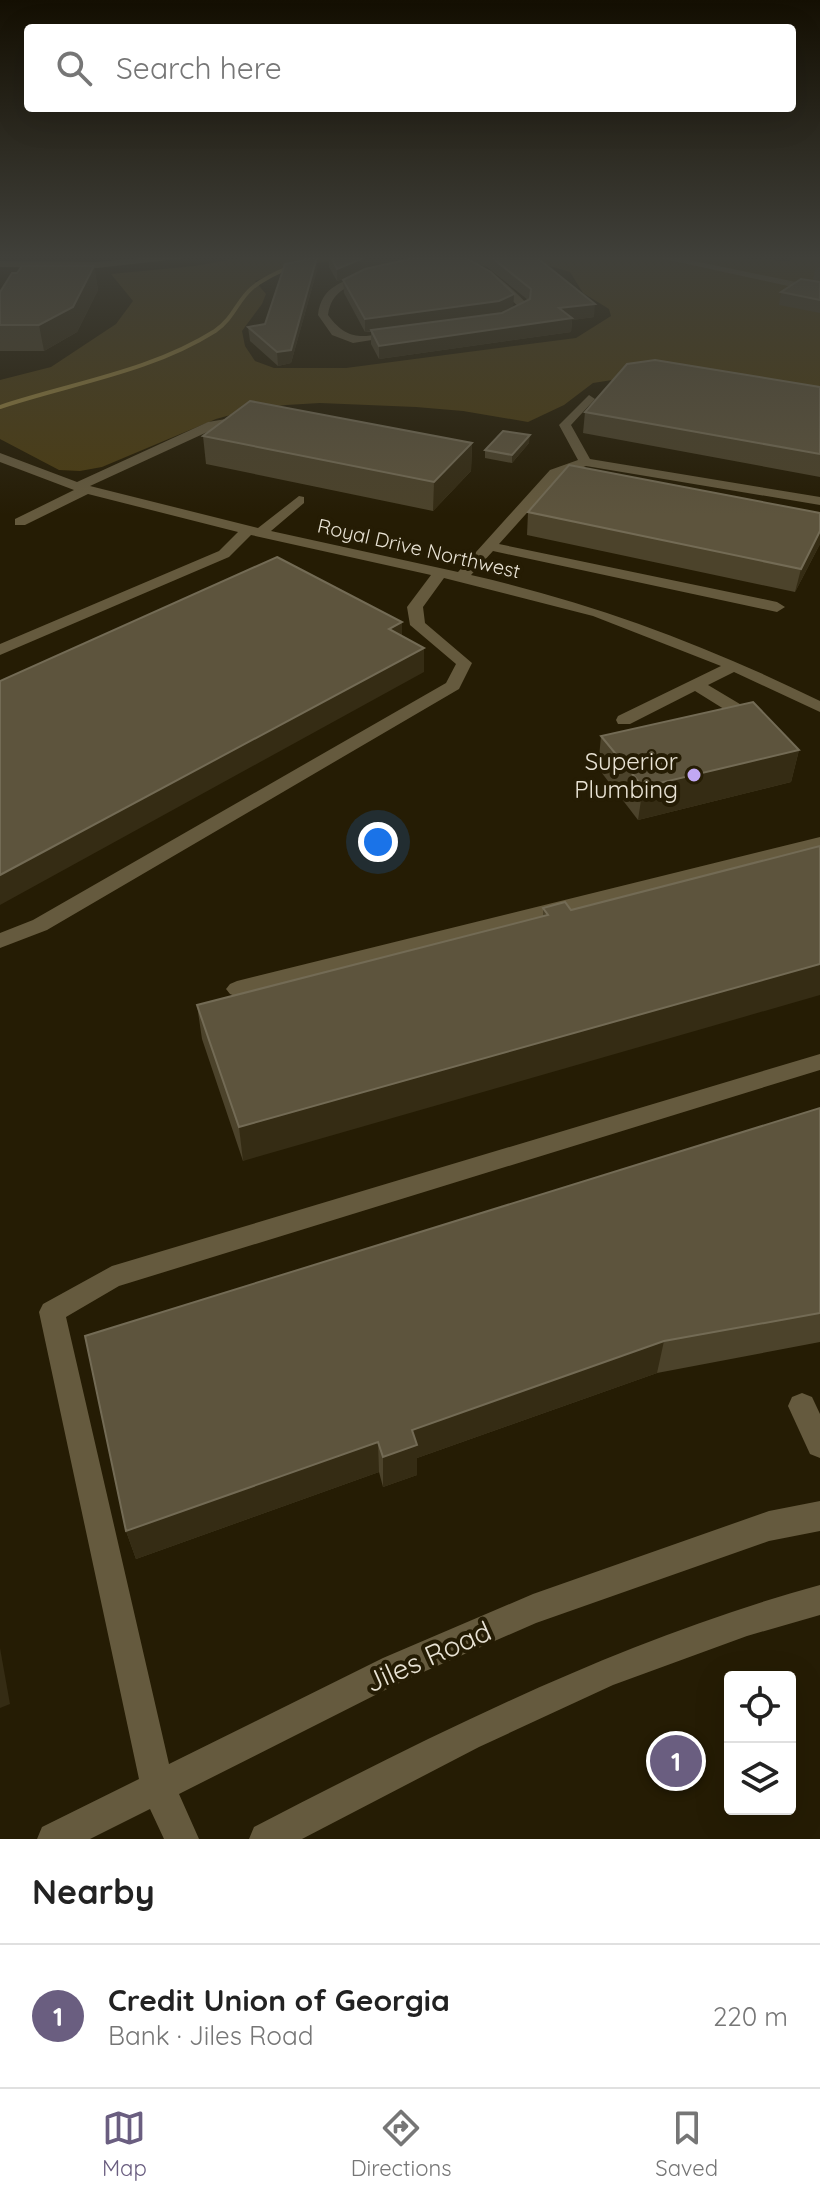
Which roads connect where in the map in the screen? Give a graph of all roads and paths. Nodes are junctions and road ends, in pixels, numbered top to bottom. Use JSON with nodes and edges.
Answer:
{"nodes":[{"id":1,"x":589,"y":399,"type":"dead end"},
{"id":2,"x":263,"y":417,"type":"edge"},
{"id":3,"x":0,"y":457,"type":"edge"},
{"id":4,"x":585,"y":462,"type":"junction"},
{"id":5,"x":81,"y":489,"type":"junction"},
{"id":6,"x":299,"y":500,"type":"dead end"},
{"id":7,"x":820,"y":501,"type":"edge"},
{"id":8,"x":20,"y":522,"type":"dead end"},
{"id":9,"x":254,"y":532,"type":"junction"},
{"id":10,"x":490,"y":546,"type":"junction"},
{"id":11,"x":440,"y":573,"type":"junction"},
{"id":12,"x":461,"y":578,"type":"junction"},
{"id":13,"x":777,"y":607,"type":"dead end"},
{"id":14,"x":0,"y":650,"type":"edge"},
{"id":15,"x":736,"y":665,"type":"junction"},
{"id":16,"x":696,"y":685,"type":"junction"},
{"id":17,"x":820,"y":707,"type":"edge"},
{"id":18,"x":624,"y":720,"type":"dead end"},
{"id":19,"x":774,"y":731,"type":"edge"},
{"id":20,"x":820,"y":843,"type":"edge"},
{"id":21,"x":0,"y":941,"type":"edge"},
{"id":22,"x":237,"y":989,"type":"dead end"},
{"id":23,"x":820,"y":1062,"type":"edge"},
{"id":24,"x":802,"y":1406,"type":"dead end"},
{"id":25,"x":820,"y":1444,"type":"edge"},
{"id":26,"x":820,"y":1516,"type":"edge"},
{"id":27,"x":820,"y":1600,"type":"edge"},
{"id":28,"x":158,"y":1788,"type":"junction"},
{"id":29,"x":54,"y":1839,"type":"edge"},
{"id":30,"x":182,"y":1839,"type":"edge"},
{"id":31,"x":266,"y":1839,"type":"edge"}],
"edges":[{"from":1,"to":4,"type":"street"},
{"from":2,"to":5,"type":"street"},
{"from":3,"to":5,"type":"street","name":"Royal Drive Northwest"},
{"from":4,"to":7,"type":"street"},
{"from":4,"to":10,"type":"street"},
{"from":5,"to":8,"type":"street"},
{"from":5,"to":9,"type":"street","name":"Royal Drive Northwest"},
{"from":6,"to":9,"type":"street"},
{"from":9,"to":11,"type":"street","name":"Royal Drive Northwest"},
{"from":9,"to":14,"type":"street"},
{"from":10,"to":12,"type":"street"},
{"from":10,"to":13,"type":"street"},
{"from":11,"to":12,"type":"street","name":"Royal Drive Northwest"},
{"from":11,"to":21,"type":"street"},
{"from":12,"to":15,"type":"street","name":"Royal Drive Northwest"},
{"from":15,"to":16,"type":"street"},
{"from":15,"to":17,"type":"street","name":"Royal Drive Northwest"},
{"from":16,"to":18,"type":"street"},
{"from":16,"to":19,"type":"street"},
{"from":20,"to":22,"type":"street"},
{"from":23,"to":28,"type":"street"},
{"from":24,"to":25,"type":"street"},
{"from":26,"to":28,"type":"street","name":"Jiles Road"},
{"from":27,"to":31,"type":"street"},
{"from":28,"to":29,"type":"street","name":"Jiles Road"},
{"from":28,"to":30,"type":"street"}]}
